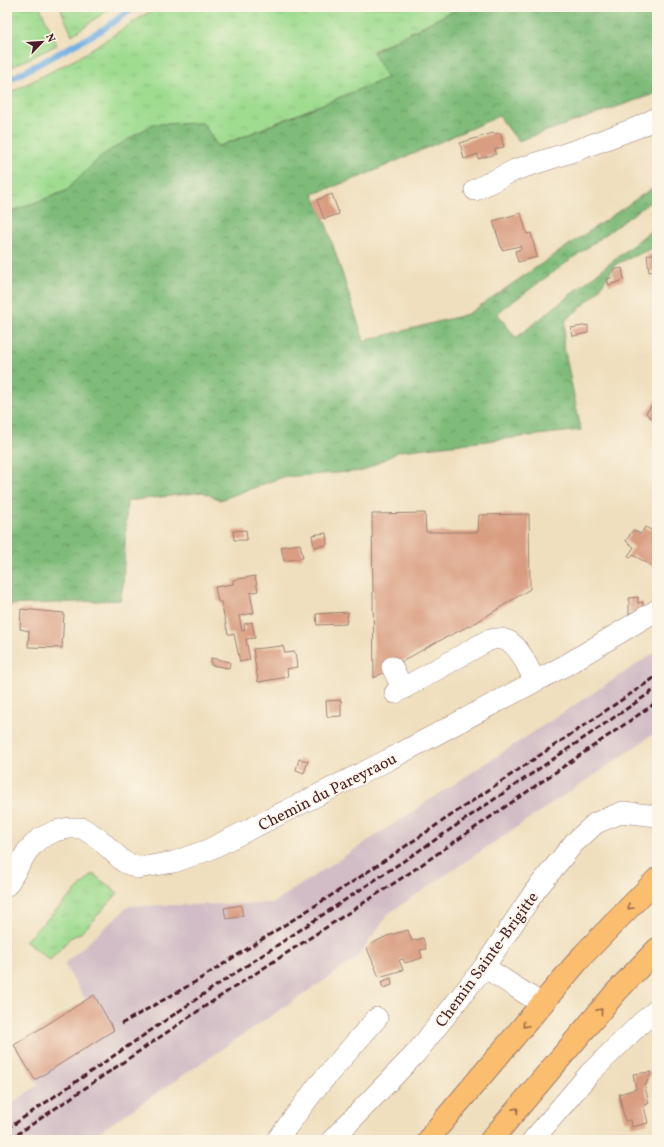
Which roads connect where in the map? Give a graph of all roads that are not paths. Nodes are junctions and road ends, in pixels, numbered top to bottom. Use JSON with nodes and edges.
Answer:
{"nodes":[{"id":1,"x":657,"y":118,"type":"edge"},
{"id":2,"x":475,"y":190,"type":"dead end"},
{"id":3,"x":657,"y":610,"type":"edge"},
{"id":4,"x":392,"y":667,"type":"dead end"},
{"id":5,"x":535,"y":681,"type":"junction"},
{"id":6,"x":656,"y":816,"type":"edge"},
{"id":7,"x":657,"y":879,"type":"edge"},
{"id":8,"x":7,"y":885,"type":"edge"},
{"id":9,"x":657,"y":949,"type":"edge"},
{"id":10,"x":484,"y":966,"type":"junction"},
{"id":11,"x":542,"y":1004,"type":"junction"},
{"id":12,"x":657,"y":1010,"type":"edge"},
{"id":13,"x":378,"y":1018,"type":"dead end"},
{"id":14,"x":277,"y":1140,"type":"edge"},
{"id":15,"x":332,"y":1140,"type":"edge"},
{"id":16,"x":429,"y":1140,"type":"edge"},
{"id":17,"x":491,"y":1140,"type":"edge"},
{"id":18,"x":533,"y":1140,"type":"edge"}],
"edges":[{"from":1,"to":2,"type":"street"},
{"from":3,"to":5,"type":"street","name":"Chemin du Pareyraou"},
{"from":4,"to":5,"type":"street"},
{"from":5,"to":8,"type":"street","name":"Chemin du Pareyraou"},
{"from":6,"to":10,"type":"street","name":"Chemin Sainte-Brigitte"},
{"from":7,"to":11,"type":"highway","one_way":true},
{"from":17,"to":9,"type":"highway","one_way":true},
{"from":10,"to":11,"type":"street"},
{"from":10,"to":15,"type":"street","name":"Chemin Sainte-Brigitte"},
{"from":11,"to":16,"type":"highway","one_way":true},
{"from":12,"to":18,"type":"street"},
{"from":13,"to":14,"type":"street"}]}
